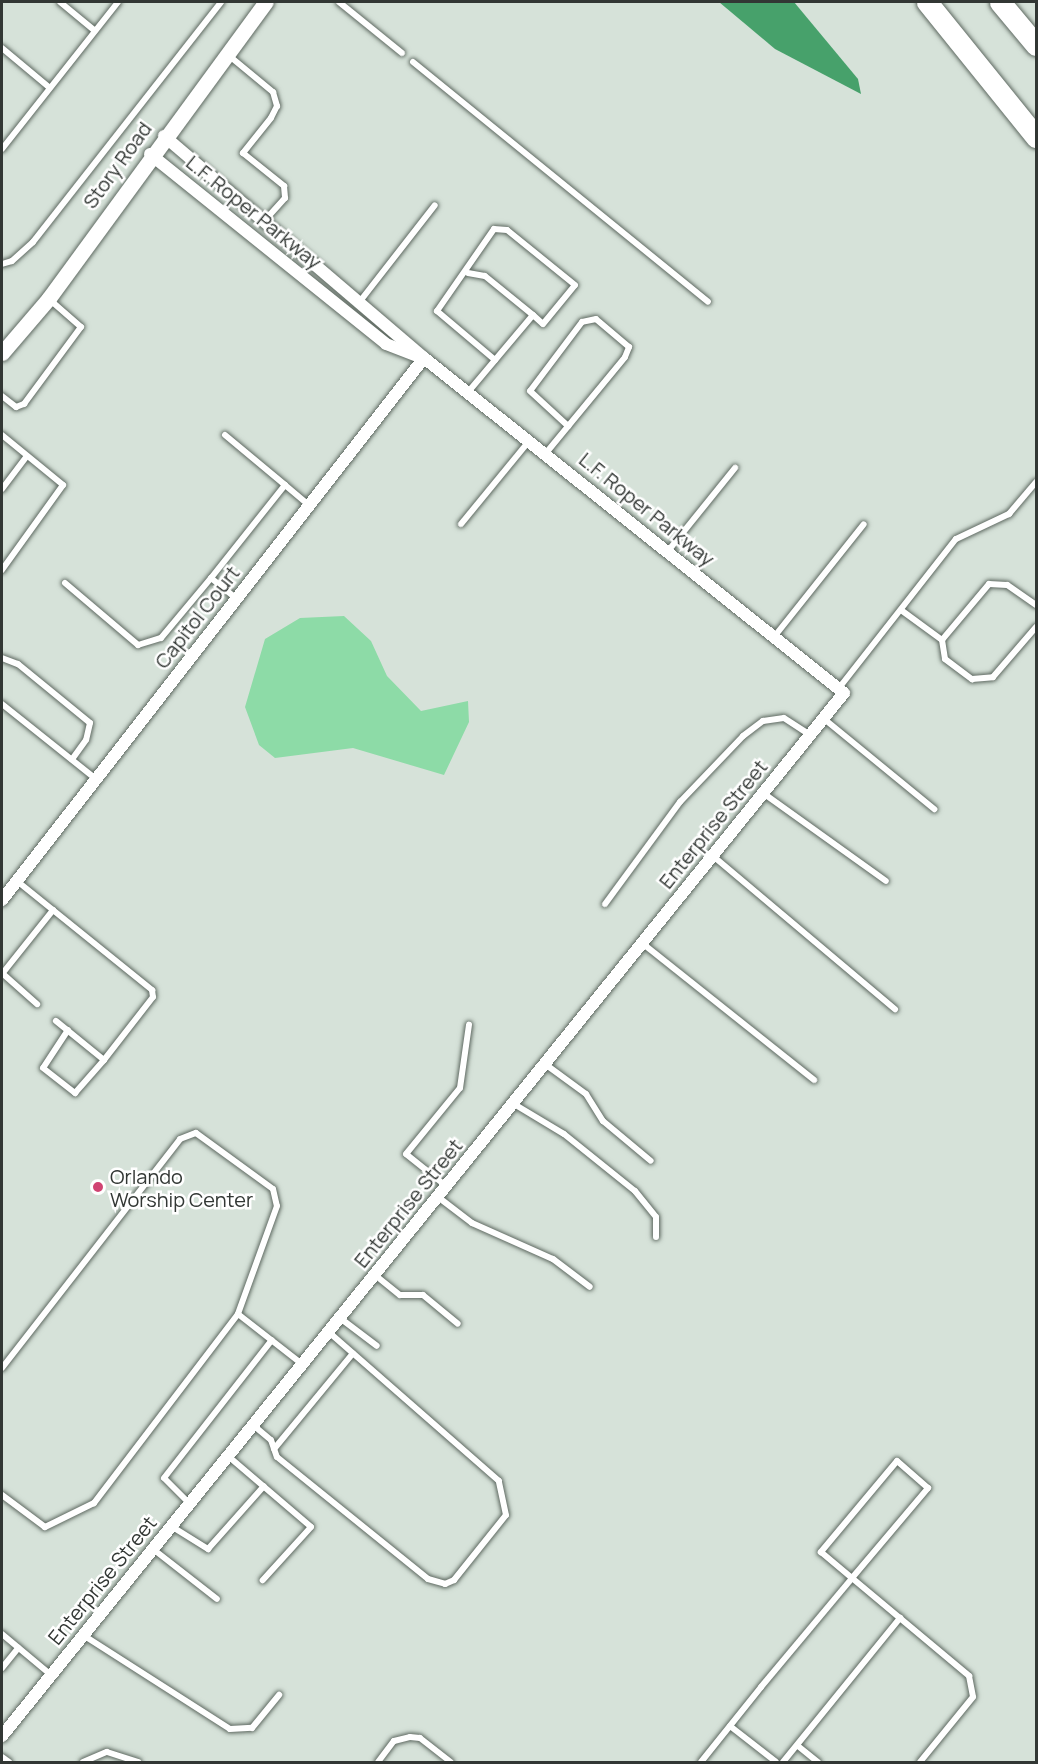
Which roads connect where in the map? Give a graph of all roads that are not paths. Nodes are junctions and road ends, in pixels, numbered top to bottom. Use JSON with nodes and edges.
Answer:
{"nodes":[{"id":1,"x":60,"y":2,"type":"edge"},
{"id":2,"x":118,"y":2,"type":"edge"},
{"id":3,"x":221,"y":2,"type":"edge"},
{"id":4,"x":266,"y":2,"type":"edge"},
{"id":5,"x":339,"y":2,"type":"edge"},
{"id":6,"x":927,"y":2,"type":"edge"},
{"id":7,"x":1000,"y":2,"type":"edge"},
{"id":8,"x":94,"y":31,"type":"junction"},
{"id":9,"x":1036,"y":45,"type":"edge"},
{"id":10,"x":2,"y":48,"type":"edge"},
{"id":11,"x":402,"y":53,"type":"dead end"},
{"id":12,"x":226,"y":54,"type":"junction"},
{"id":13,"x":413,"y":62,"type":"dead end"},
{"id":14,"x":50,"y":88,"type":"junction"},
{"id":15,"x":164,"y":136,"type":"junction"},
{"id":16,"x":1036,"y":137,"type":"edge"},
{"id":17,"x":2,"y":149,"type":"edge"},
{"id":18,"x":150,"y":154,"type":"junction"},
{"id":19,"x":435,"y":205,"type":"dead end"},
{"id":20,"x":266,"y":220,"type":"junction"},
{"id":21,"x":2,"y":264,"type":"edge"},
{"id":22,"x":468,"y":273,"type":"junction"},
{"id":23,"x":48,"y":298,"type":"junction"},
{"id":24,"x":361,"y":300,"type":"junction"},
{"id":25,"x":708,"y":302,"type":"dead end"},
{"id":26,"x":533,"y":315,"type":"junction"},
{"id":27,"x":2,"y":353,"type":"edge"},
{"id":28,"x":424,"y":358,"type":"junction"},
{"id":29,"x":495,"y":360,"type":"junction"},
{"id":30,"x":469,"y":391,"type":"junction"},
{"id":31,"x":2,"y":396,"type":"edge"},
{"id":32,"x":568,"y":426,"type":"junction"},
{"id":33,"x":2,"y":435,"type":"edge"},
{"id":34,"x":225,"y":435,"type":"dead end"},
{"id":35,"x":530,"y":440,"type":"junction"},
{"id":36,"x":546,"y":453,"type":"junction"},
{"id":37,"x":27,"y":456,"type":"junction"},
{"id":38,"x":735,"y":468,"type":"dead end"},
{"id":39,"x":1036,"y":482,"type":"edge"},
{"id":40,"x":285,"y":485,"type":"junction"},
{"id":41,"x":2,"y":489,"type":"edge"},
{"id":42,"x":309,"y":505,"type":"junction"},
{"id":43,"x":461,"y":524,"type":"dead end"},
{"id":44,"x":864,"y":524,"type":"dead end"},
{"id":45,"x":668,"y":551,"type":"junction"},
{"id":46,"x":2,"y":570,"type":"edge"},
{"id":47,"x":211,"y":578,"type":"junction"},
{"id":48,"x":65,"y":583,"type":"dead end"},
{"id":49,"x":236,"y":598,"type":"junction"},
{"id":50,"x":1036,"y":605,"type":"edge"},
{"id":51,"x":901,"y":610,"type":"junction"},
{"id":52,"x":1036,"y":627,"type":"edge"},
{"id":53,"x":774,"y":637,"type":"junction"},
{"id":54,"x":942,"y":640,"type":"junction"},
{"id":55,"x":2,"y":658,"type":"edge"},
{"id":56,"x":841,"y":691,"type":"junction"},
{"id":57,"x":2,"y":704,"type":"edge"},
{"id":58,"x":823,"y":718,"type":"junction"},
{"id":59,"x":810,"y":735,"type":"junction"},
{"id":60,"x":72,"y":759,"type":"junction"},
{"id":61,"x":96,"y":778,"type":"junction"},
{"id":62,"x":763,"y":793,"type":"junction"},
{"id":63,"x":934,"y":809,"type":"dead end"},
{"id":64,"x":713,"y":856,"type":"junction"},
{"id":65,"x":17,"y":881,"type":"junction"},
{"id":66,"x":886,"y":881,"type":"dead end"},
{"id":67,"x":2,"y":900,"type":"edge"},
{"id":68,"x":605,"y":904,"type":"dead end"},
{"id":69,"x":53,"y":910,"type":"junction"},
{"id":70,"x":642,"y":943,"type":"junction"},
{"id":71,"x":2,"y":973,"type":"edge"},
{"id":72,"x":37,"y":1004,"type":"dead end"},
{"id":73,"x":895,"y":1010,"type":"dead end"},
{"id":74,"x":56,"y":1021,"type":"dead end"},
{"id":75,"x":469,"y":1025,"type":"dead end"},
{"id":76,"x":68,"y":1030,"type":"junction"},
{"id":77,"x":104,"y":1060,"type":"junction"},
{"id":78,"x":545,"y":1064,"type":"junction"},
{"id":79,"x":814,"y":1080,"type":"dead end"},
{"id":80,"x":514,"y":1104,"type":"junction"},
{"id":81,"x":651,"y":1161,"type":"dead end"},
{"id":82,"x":447,"y":1186,"type":"junction"},
{"id":83,"x":438,"y":1197,"type":"junction"},
{"id":84,"x":656,"y":1237,"type":"dead end"},
{"id":85,"x":375,"y":1275,"type":"junction"},
{"id":86,"x":590,"y":1287,"type":"dead end"},
{"id":87,"x":238,"y":1314,"type":"junction"},
{"id":88,"x":340,"y":1318,"type":"junction"},
{"id":89,"x":458,"y":1324,"type":"dead end"},
{"id":90,"x":329,"y":1332,"type":"junction"},
{"id":91,"x":272,"y":1341,"type":"junction"},
{"id":92,"x":377,"y":1346,"type":"dead end"},
{"id":93,"x":353,"y":1353,"type":"junction"},
{"id":94,"x":303,"y":1364,"type":"junction"},
{"id":95,"x":2,"y":1368,"type":"edge"},
{"id":96,"x":253,"y":1425,"type":"junction"},
{"id":97,"x":274,"y":1449,"type":"junction"},
{"id":98,"x":228,"y":1456,"type":"junction"},
{"id":99,"x":264,"y":1486,"type":"junction"},
{"id":100,"x":2,"y":1495,"type":"edge"},
{"id":101,"x":190,"y":1503,"type":"junction"},
{"id":102,"x":171,"y":1526,"type":"junction"},
{"id":103,"x":153,"y":1549,"type":"junction"},
{"id":104,"x":852,"y":1578,"type":"junction"},
{"id":105,"x":263,"y":1580,"type":"dead end"},
{"id":106,"x":218,"y":1599,"type":"dead end"},
{"id":107,"x":900,"y":1618,"type":"junction"},
{"id":108,"x":2,"y":1634,"type":"edge"},
{"id":109,"x":83,"y":1635,"type":"junction"},
{"id":110,"x":18,"y":1648,"type":"junction"},
{"id":111,"x":2,"y":1668,"type":"edge"},
{"id":112,"x":51,"y":1675,"type":"junction"},
{"id":113,"x":279,"y":1695,"type":"dead end"},
{"id":114,"x":730,"y":1726,"type":"junction"},
{"id":115,"x":2,"y":1736,"type":"edge"},
{"id":116,"x":798,"y":1746,"type":"junction"},
{"id":117,"x":2,"y":1757,"type":"edge"},
{"id":118,"x":9,"y":1762,"type":"edge"},
{"id":119,"x":83,"y":1762,"type":"edge"},
{"id":120,"x":138,"y":1762,"type":"edge"},
{"id":121,"x":378,"y":1762,"type":"edge"},
{"id":122,"x":451,"y":1762,"type":"edge"},
{"id":123,"x":701,"y":1762,"type":"edge"},
{"id":124,"x":776,"y":1762,"type":"edge"},
{"id":125,"x":783,"y":1762,"type":"edge"},
{"id":126,"x":818,"y":1762,"type":"edge"},
{"id":127,"x":920,"y":1762,"type":"edge"}],
"edges":[{"from":1,"to":8,"type":"lane"},
{"from":2,"to":8,"type":"lane"},
{"from":3,"to":21,"type":"lane"},
{"from":4,"to":12,"type":"street","name":"Story Road"},
{"from":5,"to":11,"type":"lane"},
{"from":6,"to":16,"type":"highway"},
{"from":7,"to":9,"type":"highway"},
{"from":8,"to":14,"type":"lane"},
{"from":10,"to":14,"type":"lane"},
{"from":12,"to":15,"type":"street","name":"Story Road"},
{"from":12,"to":20,"type":"lane"},
{"from":13,"to":25,"type":"lane"},
{"from":14,"to":17,"type":"lane"},
{"from":15,"to":18,"type":"street","name":"Story Road"},
{"from":15,"to":20,"type":"street","name":"L.F. Roper Parkway"},
{"from":18,"to":23,"type":"street","name":"Story Road"},
{"from":18,"to":28,"type":"street","name":"L.F. Roper Parkway"},
{"from":19,"to":24,"type":"lane"},
{"from":20,"to":24,"type":"street","name":"L.F. Roper Parkway"},
{"from":22,"to":26,"type":"lane"},
{"from":22,"to":26,"type":"lane"},
{"from":22,"to":29,"type":"lane"},
{"from":23,"to":27,"type":"street","name":"Story Road"},
{"from":23,"to":31,"type":"lane"},
{"from":24,"to":28,"type":"street","name":"L.F. Roper Parkway"},
{"from":26,"to":29,"type":"lane"},
{"from":28,"to":30,"type":"street","name":"L.F. Roper Parkway"},
{"from":28,"to":42,"type":"street","name":"Capitol Court"},
{"from":29,"to":30,"type":"lane"},
{"from":30,"to":35,"type":"street","name":"L.F. Roper Parkway"},
{"from":32,"to":32,"type":"lane"},
{"from":32,"to":36,"type":"lane"},
{"from":33,"to":37,"type":"lane"},
{"from":34,"to":40,"type":"lane"},
{"from":35,"to":36,"type":"street","name":"L.F. Roper Parkway"},
{"from":35,"to":43,"type":"lane"},
{"from":36,"to":45,"type":"street","name":"L.F. Roper Parkway"},
{"from":37,"to":41,"type":"lane"},
{"from":37,"to":46,"type":"lane"},
{"from":38,"to":45,"type":"lane"},
{"from":39,"to":51,"type":"lane"},
{"from":40,"to":42,"type":"lane"},
{"from":40,"to":47,"type":"lane"},
{"from":42,"to":49,"type":"street","name":"Capitol Court"},
{"from":44,"to":53,"type":"lane"},
{"from":45,"to":53,"type":"street","name":"L.F. Roper Parkway"},
{"from":47,"to":48,"type":"lane"},
{"from":47,"to":49,"type":"lane"},
{"from":49,"to":61,"type":"street","name":"Capitol Court"},
{"from":50,"to":54,"type":"lane"},
{"from":51,"to":54,"type":"lane"},
{"from":51,"to":56,"type":"lane"},
{"from":52,"to":54,"type":"lane"},
{"from":53,"to":56,"type":"street","name":"L.F. Roper Parkway"},
{"from":55,"to":60,"type":"lane"},
{"from":56,"to":58,"type":"street","name":"Enterprise Street"},
{"from":57,"to":60,"type":"lane"},
{"from":58,"to":59,"type":"street","name":"Enterprise Street"},
{"from":58,"to":63,"type":"lane"},
{"from":59,"to":62,"type":"street","name":"Enterprise Street"},
{"from":59,"to":68,"type":"lane"},
{"from":60,"to":61,"type":"lane"},
{"from":61,"to":65,"type":"street","name":"Capitol Court"},
{"from":62,"to":64,"type":"street","name":"Enterprise Street"},
{"from":62,"to":66,"type":"lane"},
{"from":64,"to":70,"type":"street","name":"Enterprise Street"},
{"from":64,"to":73,"type":"lane"},
{"from":65,"to":67,"type":"street","name":"Capitol Court"},
{"from":65,"to":69,"type":"lane"},
{"from":69,"to":71,"type":"lane"},
{"from":69,"to":77,"type":"lane"},
{"from":70,"to":78,"type":"street","name":"Enterprise Street"},
{"from":70,"to":79,"type":"lane"},
{"from":71,"to":72,"type":"lane"},
{"from":74,"to":76,"type":"lane"},
{"from":75,"to":82,"type":"lane"},
{"from":76,"to":77,"type":"lane"},
{"from":76,"to":77,"type":"lane"},
{"from":78,"to":80,"type":"street","name":"Enterprise Street"},
{"from":78,"to":81,"type":"lane"},
{"from":80,"to":82,"type":"street","name":"Enterprise Street"},
{"from":80,"to":84,"type":"lane"},
{"from":82,"to":83,"type":"street","name":"Enterprise Street"},
{"from":83,"to":85,"type":"street","name":"Enterprise Street"},
{"from":83,"to":86,"type":"lane"},
{"from":85,"to":88,"type":"street","name":"Enterprise Street"},
{"from":85,"to":89,"type":"lane"},
{"from":87,"to":91,"type":"lane"},
{"from":87,"to":95,"type":"lane"},
{"from":87,"to":100,"type":"lane"},
{"from":88,"to":90,"type":"street","name":"Enterprise Street"},
{"from":88,"to":92,"type":"lane"},
{"from":90,"to":93,"type":"lane"},
{"from":90,"to":94,"type":"street","name":"Enterprise Street"},
{"from":91,"to":94,"type":"lane"},
{"from":91,"to":101,"type":"lane"},
{"from":93,"to":97,"type":"lane"},
{"from":93,"to":97,"type":"lane"},
{"from":94,"to":96,"type":"street","name":"Enterprise Street"},
{"from":96,"to":97,"type":"lane"},
{"from":96,"to":98,"type":"street","name":"Enterprise Street"},
{"from":98,"to":99,"type":"lane"},
{"from":98,"to":101,"type":"street","name":"Enterprise Street"},
{"from":99,"to":102,"type":"lane"},
{"from":99,"to":105,"type":"lane"},
{"from":101,"to":102,"type":"street","name":"Enterprise Street"},
{"from":102,"to":103,"type":"street","name":"Enterprise Street"},
{"from":103,"to":106,"type":"lane"},
{"from":103,"to":109,"type":"street","name":"Enterprise Street"},
{"from":104,"to":104,"type":"lane"},
{"from":104,"to":107,"type":"lane"},
{"from":104,"to":114,"type":"lane"},
{"from":107,"to":116,"type":"lane"},
{"from":107,"to":127,"type":"lane"},
{"from":108,"to":110,"type":"lane"},
{"from":109,"to":112,"type":"street","name":"Enterprise Street"},
{"from":109,"to":113,"type":"lane"},
{"from":110,"to":111,"type":"lane"},
{"from":110,"to":112,"type":"lane"},
{"from":112,"to":115,"type":"street","name":"Enterprise Street"},
{"from":114,"to":123,"type":"lane"},
{"from":114,"to":124,"type":"lane"},
{"from":116,"to":125,"type":"lane"},
{"from":116,"to":126,"type":"lane"},
{"from":117,"to":118,"type":"lane"},
{"from":119,"to":120,"type":"lane"},
{"from":121,"to":122,"type":"lane"}]}
